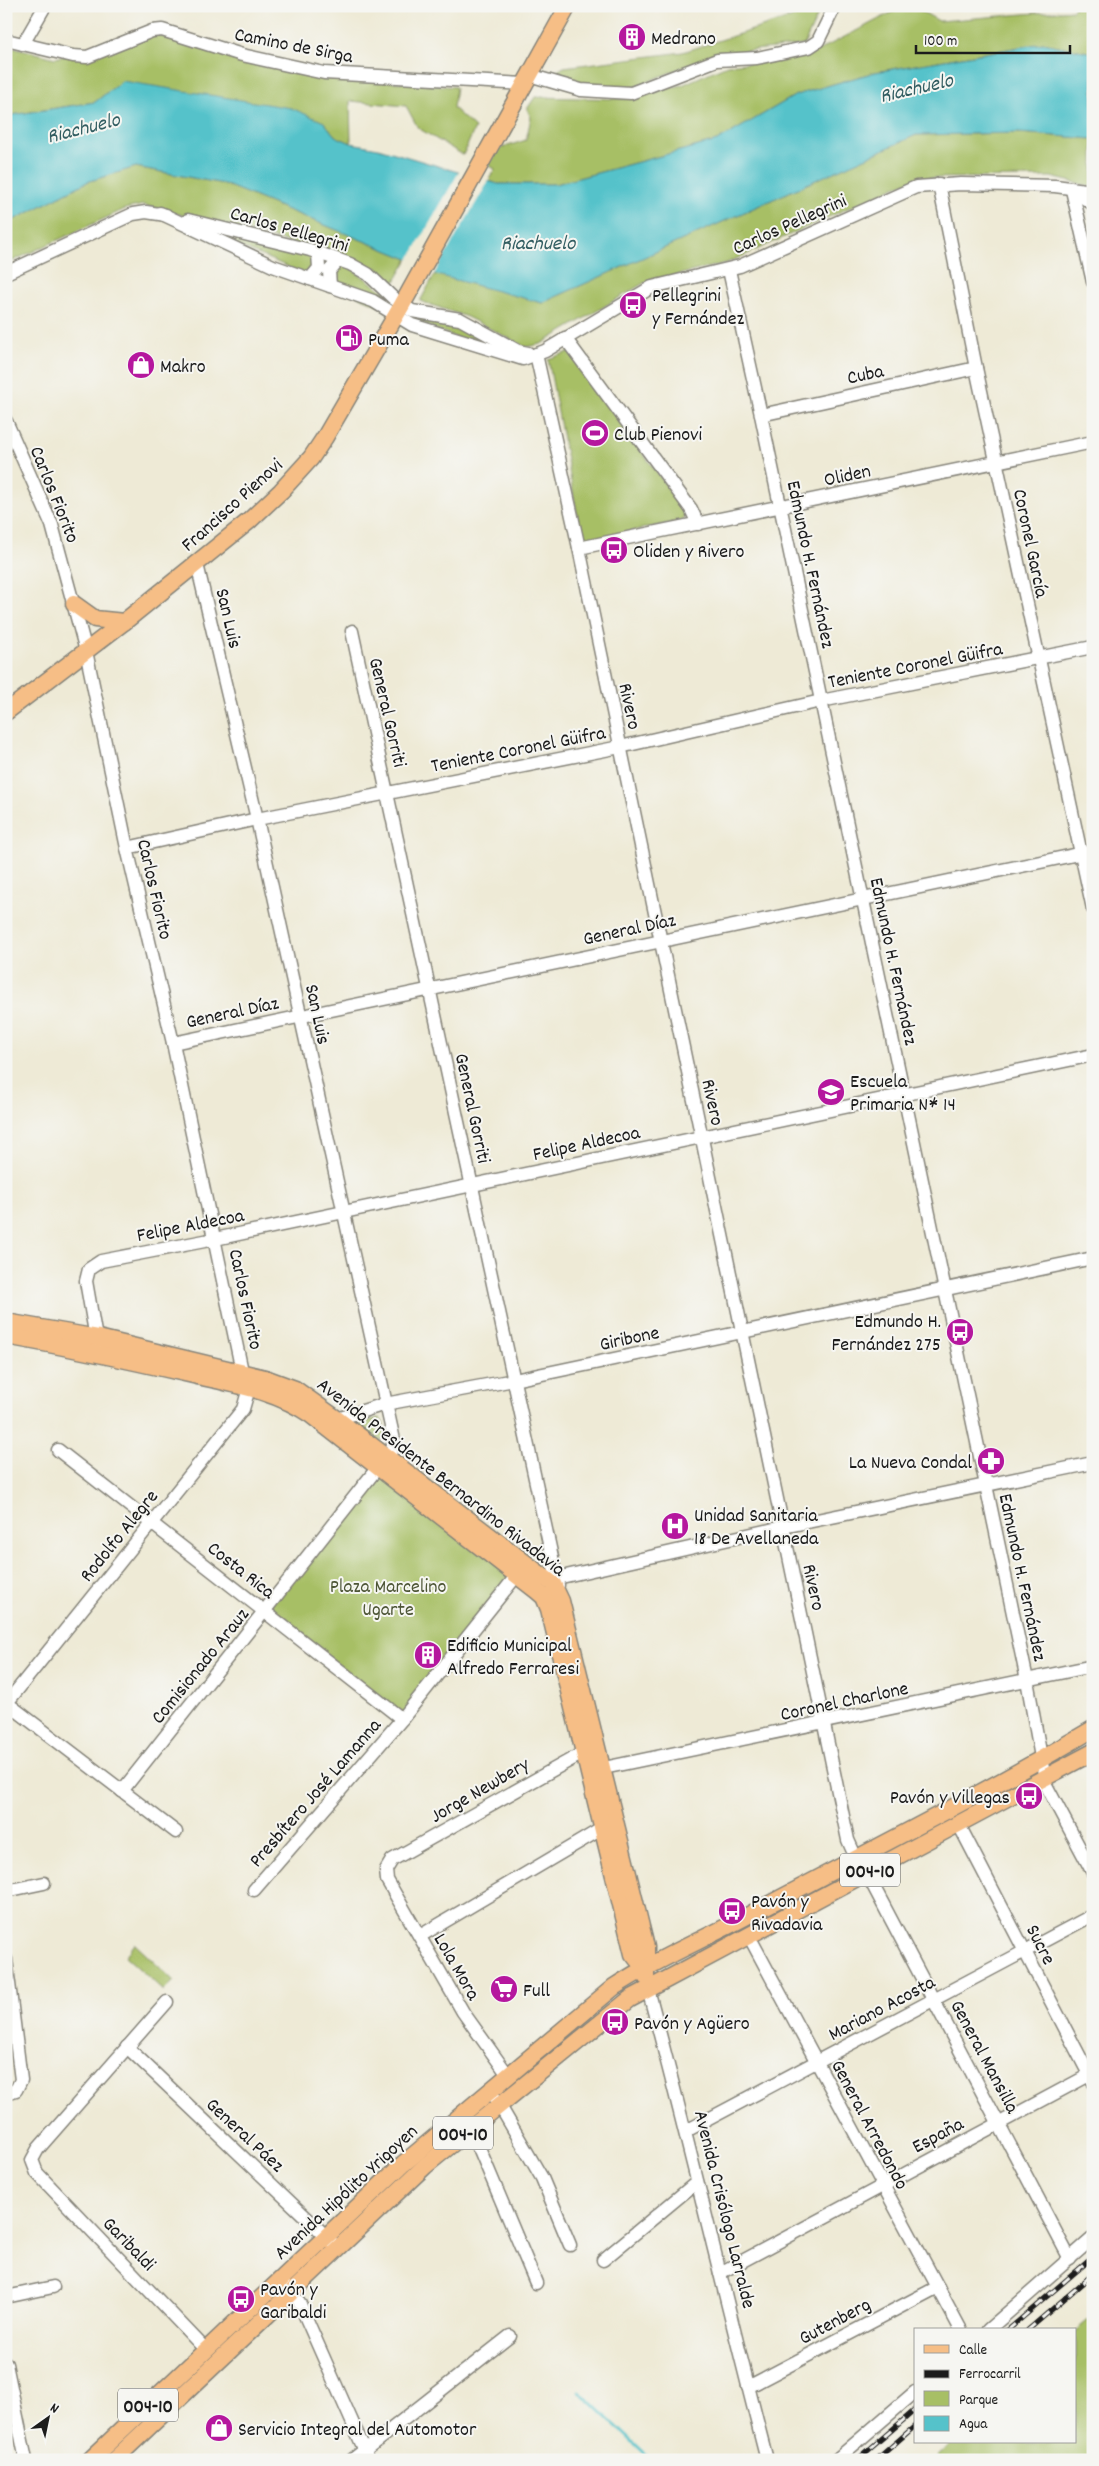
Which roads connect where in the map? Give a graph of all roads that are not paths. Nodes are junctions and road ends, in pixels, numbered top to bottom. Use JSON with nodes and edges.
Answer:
{"nodes":[{"id":1,"x":45,"y":6,"type":"edge"},
{"id":2,"x":568,"y":6,"type":"edge"},
{"id":3,"x":835,"y":6,"type":"edge"},
{"id":4,"x":6,"y":40,"type":"edge"},
{"id":5,"x":23,"y":44,"type":"junction"},
{"id":6,"x":527,"y":80,"type":"junction"},
{"id":7,"x":939,"y":184,"type":"junction"},
{"id":8,"x":1072,"y":190,"type":"junction"},
{"id":9,"x":1093,"y":191,"type":"edge"},
{"id":10,"x":1093,"y":204,"type":"edge"},
{"id":11,"x":160,"y":213,"type":"junction"},
{"id":12,"x":318,"y":253,"type":"junction"},
{"id":13,"x":339,"y":260,"type":"junction"},
{"id":14,"x":729,"y":270,"type":"junction"},
{"id":15,"x":6,"y":273,"type":"edge"},
{"id":16,"x":310,"y":279,"type":"junction"},
{"id":17,"x":1093,"y":282,"type":"edge"},
{"id":18,"x":330,"y":286,"type":"junction"},
{"id":19,"x":399,"y":310,"type":"junction"},
{"id":20,"x":465,"y":320,"type":"junction"},
{"id":21,"x":457,"y":338,"type":"junction"},
{"id":22,"x":565,"y":338,"type":"junction"},
{"id":23,"x":536,"y":354,"type":"junction"},
{"id":24,"x":976,"y":368,"type":"junction"},
{"id":25,"x":761,"y":415,"type":"junction"},
{"id":26,"x":6,"y":421,"type":"edge"},
{"id":27,"x":1093,"y":442,"type":"edge"},
{"id":28,"x":996,"y":462,"type":"junction"},
{"id":29,"x":780,"y":507,"type":"junction"},
{"id":30,"x":698,"y":524,"type":"junction"},
{"id":31,"x":579,"y":548,"type":"junction"},
{"id":32,"x":197,"y":564,"type":"junction"},
{"id":33,"x":74,"y":604,"type":"junction"},
{"id":34,"x":124,"y":622,"type":"junction"},
{"id":35,"x":352,"y":631,"type":"dead end"},
{"id":36,"x":1093,"y":647,"type":"edge"},
{"id":37,"x":86,"y":651,"type":"junction"},
{"id":38,"x":1038,"y":659,"type":"junction"},
{"id":39,"x":821,"y":701,"type":"junction"},
{"id":40,"x":6,"y":712,"type":"edge"},
{"id":41,"x":620,"y":747,"type":"junction"},
{"id":42,"x":388,"y":793,"type":"junction"},
{"id":43,"x":258,"y":819,"type":"junction"},
{"id":44,"x":127,"y":848,"type":"junction"},
{"id":45,"x":1087,"y":852,"type":"edge"},
{"id":46,"x":863,"y":898,"type":"junction"},
{"id":47,"x":1093,"y":909,"type":"edge"},
{"id":48,"x":660,"y":940,"type":"junction"},
{"id":49,"x":429,"y":989,"type":"junction"},
{"id":50,"x":300,"y":1016,"type":"junction"},
{"id":51,"x":173,"y":1043,"type":"junction"},
{"id":52,"x":1093,"y":1055,"type":"edge"},
{"id":53,"x":904,"y":1094,"type":"junction"},
{"id":54,"x":702,"y":1135,"type":"junction"},
{"id":55,"x":471,"y":1186,"type":"junction"},
{"id":56,"x":342,"y":1211,"type":"junction"},
{"id":57,"x":214,"y":1239,"type":"junction"},
{"id":58,"x":1093,"y":1258,"type":"edge"},
{"id":59,"x":945,"y":1290,"type":"junction"},
{"id":60,"x":6,"y":1322,"type":"edge"},
{"id":61,"x":742,"y":1332,"type":"junction"},
{"id":62,"x":6,"y":1336,"type":"edge"},
{"id":63,"x":97,"y":1346,"type":"junction"},
{"id":64,"x":245,"y":1380,"type":"junction"},
{"id":65,"x":514,"y":1380,"type":"junction"},
{"id":66,"x":385,"y":1404,"type":"junction"},
{"id":67,"x":329,"y":1421,"type":"junction"},
{"id":68,"x":58,"y":1450,"type":"dead end"},
{"id":69,"x":382,"y":1462,"type":"junction"},
{"id":70,"x":1093,"y":1463,"type":"edge"},
{"id":71,"x":985,"y":1485,"type":"junction"},
{"id":72,"x":152,"y":1522,"type":"junction"},
{"id":73,"x":783,"y":1527,"type":"junction"},
{"id":74,"x":517,"y":1575,"type":"junction"},
{"id":75,"x":555,"y":1584,"type":"junction"},
{"id":76,"x":265,"y":1612,"type":"junction"},
{"id":77,"x":1093,"y":1666,"type":"edge"},
{"id":78,"x":1027,"y":1680,"type":"junction"},
{"id":79,"x":7,"y":1703,"type":"edge"},
{"id":80,"x":402,"y":1719,"type":"junction"},
{"id":81,"x":824,"y":1724,"type":"junction"},
{"id":82,"x":1093,"y":1729,"type":"edge"},
{"id":83,"x":590,"y":1749,"type":"junction"},
{"id":84,"x":1093,"y":1752,"type":"edge"},
{"id":85,"x":1042,"y":1760,"type":"junction"},
{"id":86,"x":595,"y":1770,"type":"junction"},
{"id":87,"x":1044,"y":1777,"type":"junction"},
{"id":88,"x":122,"y":1791,"type":"junction"},
{"id":89,"x":958,"y":1823,"type":"junction"},
{"id":90,"x":603,"y":1828,"type":"junction"},
{"id":91,"x":176,"y":1832,"type":"dead end"},
{"id":92,"x":856,"y":1858,"type":"junction"},
{"id":93,"x":386,"y":1870,"type":"joint"},
{"id":94,"x":866,"y":1872,"type":"junction"},
{"id":95,"x":1093,"y":1873,"type":"edge"},
{"id":96,"x":44,"y":1883,"type":"dead end"},
{"id":97,"x":254,"y":1890,"type":"dead end"},
{"id":98,"x":6,"y":1892,"type":"edge"},
{"id":99,"x":1093,"y":1915,"type":"edge"},
{"id":100,"x":420,"y":1936,"type":"junction"},
{"id":101,"x":749,"y":1936,"type":"junction"},
{"id":102,"x":1025,"y":1952,"type":"junction"},
{"id":103,"x":6,"y":1959,"type":"edge"},
{"id":104,"x":644,"y":1968,"type":"junction"},
{"id":105,"x":648,"y":1989,"type":"junction"},
{"id":106,"x":935,"y":2000,"type":"junction"},
{"id":107,"x":167,"y":2002,"type":"dead end"},
{"id":108,"x":127,"y":2048,"type":"junction"},
{"id":109,"x":816,"y":2062,"type":"junction"},
{"id":110,"x":508,"y":2075,"type":"junction"},
{"id":111,"x":1091,"y":2077,"type":"edge"},
{"id":112,"x":9,"y":2093,"type":"edge"},
{"id":113,"x":495,"y":2098,"type":"junction"},
{"id":114,"x":1000,"y":2122,"type":"junction"},
{"id":115,"x":686,"y":2131,"type":"junction"},
{"id":116,"x":466,"y":2132,"type":"junction"},
{"id":117,"x":697,"y":2182,"type":"junction"},
{"id":118,"x":882,"y":2184,"type":"junction"},
{"id":119,"x":326,"y":2236,"type":"junction"},
{"id":120,"x":1093,"y":2238,"type":"edge"},
{"id":121,"x":570,"y":2245,"type":"dead end"},
{"id":122,"x":338,"y":2249,"type":"junction"},
{"id":123,"x":1070,"y":2259,"type":"junction"},
{"id":124,"x":603,"y":2260,"type":"dead end"},
{"id":125,"x":720,"y":2273,"type":"junction"},
{"id":126,"x":280,"y":2281,"type":"junction"},
{"id":127,"x":536,"y":2283,"type":"dead end"},
{"id":128,"x":53,"y":2287,"type":"dead end"},
{"id":129,"x":938,"y":2287,"type":"junction"},
{"id":130,"x":292,"y":2293,"type":"junction"},
{"id":131,"x":6,"y":2297,"type":"edge"},
{"id":132,"x":960,"y":2328,"type":"edge"},
{"id":133,"x":990,"y":2328,"type":"edge"},
{"id":134,"x":510,"y":2336,"type":"dead end"},
{"id":135,"x":206,"y":2350,"type":"junction"},
{"id":136,"x":6,"y":2364,"type":"edge"},
{"id":137,"x":748,"y":2387,"type":"junction"},
{"id":138,"x":914,"y":2393,"type":"edge"},
{"id":139,"x":366,"y":2455,"type":"edge"},
{"id":140,"x":26,"y":2460,"type":"edge"},
{"id":141,"x":90,"y":2460,"type":"edge"},
{"id":142,"x":114,"y":2460,"type":"edge"},
{"id":143,"x":352,"y":2460,"type":"edge"},
{"id":144,"x":767,"y":2460,"type":"edge"},
{"id":145,"x":836,"y":2460,"type":"edge"}],
"edges":[{"from":1,"to":5,"type":"street"},
{"from":2,"to":6,"type":"main road","name":"Francisco Pienovi"},
{"from":3,"to":6,"type":"street","name":"Camino de Sirga"},
{"from":4,"to":5,"type":"street","name":"Camino de Sirga"},
{"from":5,"to":6,"type":"street","name":"Camino de Sirga"},
{"from":6,"to":19,"type":"main road","name":"Francisco Pienovi"},
{"from":7,"to":8,"type":"street","name":"Carlos Pellegrini"},
{"from":7,"to":14,"type":"street","name":"Carlos Pellegrini"},
{"from":7,"to":24,"type":"street","name":"Coronel García"},
{"from":8,"to":9,"type":"street","name":"Carlos Pellegrini"},
{"from":8,"to":10,"type":"street","name":"Carlos Pellegrini"},
{"from":8,"to":17,"type":"street"},
{"from":11,"to":12,"type":"street","name":"Carlos Pellegrini"},
{"from":11,"to":15,"type":"street","name":"Carlos Pellegrini"},
{"from":11,"to":16,"type":"street","name":"Carlos Pellegrini"},
{"from":12,"to":13,"type":"street","name":"Carlos Pellegrini"},
{"from":12,"to":16,"type":"street"},
{"from":13,"to":18,"type":"street"},
{"from":13,"to":19,"type":"street","name":"Carlos Pellegrini"},
{"from":14,"to":22,"type":"street","name":"Carlos Pellegrini"},
{"from":14,"to":25,"type":"street","name":"Edmundo H. Fernández"},
{"from":16,"to":18,"type":"street","name":"Carlos Pellegrini"},
{"from":18,"to":19,"type":"street","name":"Carlos Pellegrini"},
{"from":19,"to":20,"type":"street","name":"Carlos Pellegrini"},
{"from":19,"to":21,"type":"street","name":"Carlos Pellegrini"},
{"from":19,"to":32,"type":"main road","name":"Francisco Pienovi"},
{"from":20,"to":21,"type":"street"},
{"from":20,"to":23,"type":"street","name":"Carlos Pellegrini"},
{"from":21,"to":23,"type":"street","name":"Carlos Pellegrini"},
{"from":22,"to":23,"type":"street","name":"Carlos Pellegrini"},
{"from":22,"to":30,"type":"street"},
{"from":23,"to":31,"type":"street","name":"Rivero"},
{"from":24,"to":25,"type":"street","name":"Cuba"},
{"from":24,"to":28,"type":"street","name":"Coronel García"},
{"from":25,"to":29,"type":"street","name":"Edmundo H. Fernández"},
{"from":26,"to":33,"type":"street","name":"Carlos Fiorito"},
{"from":27,"to":28,"type":"street","name":"Oliden"},
{"from":28,"to":29,"type":"street","name":"Oliden"},
{"from":28,"to":38,"type":"street","name":"Coronel García"},
{"from":29,"to":30,"type":"street","name":"Oliden"},
{"from":29,"to":39,"type":"street","name":"Edmundo H. Fernández"},
{"from":30,"to":31,"type":"street","name":"Oliden"},
{"from":31,"to":41,"type":"street","name":"Rivero"},
{"from":32,"to":34,"type":"main road","name":"Francisco Pienovi"},
{"from":32,"to":43,"type":"street","name":"San Luis"},
{"from":33,"to":34,"type":"main road"},
{"from":33,"to":37,"type":"street","name":"Carlos Fiorito"},
{"from":34,"to":37,"type":"main road","name":"Francisco Pienovi"},
{"from":35,"to":42,"type":"street","name":"General Gorriti"},
{"from":36,"to":38,"type":"street","name":"Teniente Coronel Güifra"},
{"from":37,"to":40,"type":"main road","name":"Francisco Pienovi"},
{"from":37,"to":44,"type":"street","name":"Carlos Fiorito"},
{"from":38,"to":39,"type":"street","name":"Teniente Coronel Güifra"},
{"from":38,"to":45,"type":"street","name":"Coronel García"},
{"from":39,"to":41,"type":"street","name":"Teniente Coronel Güifra"},
{"from":39,"to":46,"type":"street","name":"Edmundo H. Fernández"},
{"from":41,"to":42,"type":"street","name":"Teniente Coronel Güifra"},
{"from":41,"to":48,"type":"street","name":"Rivero"},
{"from":42,"to":43,"type":"street","name":"Teniente Coronel Güifra"},
{"from":42,"to":49,"type":"street","name":"General Gorriti"},
{"from":43,"to":44,"type":"street","name":"Teniente Coronel Güifra"},
{"from":43,"to":50,"type":"street","name":"San Luis"},
{"from":44,"to":51,"type":"street","name":"Carlos Fiorito"},
{"from":45,"to":46,"type":"street","name":"General Díaz"},
{"from":45,"to":47,"type":"street","name":"Coronel García"},
{"from":46,"to":48,"type":"street","name":"General Díaz"},
{"from":46,"to":53,"type":"street","name":"Edmundo H. Fernández"},
{"from":48,"to":49,"type":"street","name":"General Díaz"},
{"from":48,"to":54,"type":"street","name":"Rivero"},
{"from":49,"to":50,"type":"street","name":"General Díaz"},
{"from":49,"to":55,"type":"street","name":"General Gorriti"},
{"from":50,"to":51,"type":"street","name":"General Díaz"},
{"from":50,"to":56,"type":"street","name":"San Luis"},
{"from":51,"to":57,"type":"street","name":"Carlos Fiorito"},
{"from":52,"to":53,"type":"street","name":"Felipe Aldecoa"},
{"from":53,"to":54,"type":"street","name":"Felipe Aldecoa"},
{"from":53,"to":59,"type":"street","name":"Edmundo H. Fernández"},
{"from":54,"to":55,"type":"street","name":"Felipe Aldecoa"},
{"from":54,"to":61,"type":"street","name":"Rivero"},
{"from":55,"to":56,"type":"street","name":"Felipe Aldecoa"},
{"from":55,"to":65,"type":"street","name":"General Gorriti"},
{"from":56,"to":57,"type":"street","name":"Felipe Aldecoa"},
{"from":56,"to":66,"type":"street","name":"San Luis"},
{"from":57,"to":63,"type":"street","name":"Felipe Aldecoa"},
{"from":57,"to":64,"type":"street","name":"Carlos Fiorito"},
{"from":58,"to":59,"type":"street","name":"Giribone"},
{"from":59,"to":61,"type":"street","name":"Giribone"},
{"from":59,"to":71,"type":"street","name":"Edmundo H. Fernández"},
{"from":60,"to":63,"type":"main road","name":"Avenida Presidente Bernardino Rivadavia"},
{"from":61,"to":65,"type":"street","name":"Giribone"},
{"from":61,"to":73,"type":"street","name":"Rivero"},
{"from":62,"to":63,"type":"main road","name":"Avenida Presidente Bernardino Rivadavia"},
{"from":63,"to":64,"type":"main road","name":"Avenida Presidente Bernardino Rivadavia"},
{"from":64,"to":67,"type":"main road","name":"Avenida Presidente Bernardino Rivadavia"},
{"from":64,"to":72,"type":"street","name":"Rodolfo Alegre"},
{"from":65,"to":66,"type":"street","name":"Giribone"},
{"from":65,"to":75,"type":"street","name":"General Gorriti"},
{"from":66,"to":67,"type":"street","name":"Giribone"},
{"from":66,"to":69,"type":"street","name":"San Luis"},
{"from":67,"to":69,"type":"main road","name":"Avenida Presidente Bernardino Rivadavia"},
{"from":68,"to":72,"type":"street","name":"Costa Rica"},
{"from":69,"to":74,"type":"main road","name":"Avenida Presidente Bernardino Rivadavia"},
{"from":69,"to":75,"type":"main road","name":"Avenida Presidente Bernardino Rivadavia"},
{"from":69,"to":76,"type":"street","name":"Comisionado Arauz"},
{"from":70,"to":71,"type":"street"},
{"from":71,"to":73,"type":"street"},
{"from":71,"to":78,"type":"street","name":"Edmundo H. Fernández"},
{"from":72,"to":76,"type":"street","name":"Costa Rica"},
{"from":72,"to":79,"type":"street","name":"Rodolfo Alegre"},
{"from":73,"to":75,"type":"street"},
{"from":73,"to":81,"type":"street","name":"Rivero"},
{"from":74,"to":75,"type":"street"},
{"from":74,"to":80,"type":"street","name":"Presbítero José Lamanna"},
{"from":74,"to":83,"type":"main road","name":"Avenida Presidente Bernardino Rivadavia"},
{"from":75,"to":83,"type":"main road","name":"Avenida Presidente Bernardino Rivadavia"},
{"from":76,"to":80,"type":"street","name":"Costa Rica"},
{"from":76,"to":88,"type":"street","name":"Comisionado Arauz"},
{"from":77,"to":78,"type":"street","name":"Coronel Charlone"},
{"from":78,"to":81,"type":"street","name":"Coronel Charlone"},
{"from":78,"to":85,"type":"street","name":"Edmundo H. Fernández"},
{"from":79,"to":88,"type":"street"},
{"from":80,"to":97,"type":"street","name":"Presbítero José Lamanna"},
{"from":81,"to":86,"type":"street","name":"Coronel Charlone"},
{"from":81,"to":92,"type":"street","name":"Rivero"},
{"from":82,"to":85,"type":"main road","name":"Avenida Hipólito Yrigoyen","number":"004-10"},
{"from":83,"to":86,"type":"main road","name":"Avenida Presidente Bernardino Rivadavia"},
{"from":83,"to":93,"type":"street","name":"Jorge Newbery"},
{"from":84,"to":87,"type":"main road","name":"Avenida Hipólito Yrigoyen","number":"004-10"},
{"from":85,"to":87,"type":"street","name":"Edmundo H. Fernández"},
{"from":85,"to":92,"type":"main road","name":"Avenida Hipólito Yrigoyen","number":"004-10"},
{"from":86,"to":90,"type":"main road","name":"Avenida Presidente Bernardino Rivadavia"},
{"from":86,"to":104,"type":"main road","name":"Avenida Presidente Bernardino Rivadavia"},
{"from":87,"to":89,"type":"main road","name":"Avenida Hipólito Yrigoyen","number":"004-10"},
{"from":87,"to":95,"type":"street","name":"Edmundo H. Fernández"},
{"from":88,"to":91,"type":"street"},
{"from":89,"to":94,"type":"main road","name":"Avenida Hipólito Yrigoyen","number":"004-10"},
{"from":89,"to":102,"type":"street","name":"Sucre"},
{"from":90,"to":100,"type":"street"},
{"from":90,"to":104,"type":"main road","name":"Avenida Presidente Bernardino Rivadavia"},
{"from":92,"to":104,"type":"main road","name":"Avenida Hipólito Yrigoyen","number":"004-10"},
{"from":93,"to":100,"type":"street","name":"Lola Mora"},
{"from":94,"to":101,"type":"main road","name":"Avenida Hipólito Yrigoyen","number":"004-10"},
{"from":94,"to":106,"type":"street","name":"General Mansilla"},
{"from":96,"to":98,"type":"street"},
{"from":99,"to":102,"type":"street","name":"Mariano Acosta"},
{"from":100,"to":110,"type":"street","name":"Lola Mora"},
{"from":101,"to":105,"type":"main road","name":"Avenida Hipólito Yrigoyen","number":"004-10"},
{"from":101,"to":109,"type":"street","name":"General Arredondo"},
{"from":102,"to":106,"type":"street","name":"Mariano Acosta"},
{"from":102,"to":111,"type":"street","name":"Sucre"},
{"from":103,"to":112,"type":"street"},
{"from":104,"to":105,"type":"main road","name":"Avenida Crisólogo Larralde"},
{"from":104,"to":110,"type":"main road","name":"Avenida Hipólito Yrigoyen","number":"004-10"},
{"from":105,"to":113,"type":"main road","name":"Avenida Hipólito Yrigoyen","number":"004-10"},
{"from":105,"to":115,"type":"street","name":"Avenida Crisólogo Larralde"},
{"from":106,"to":109,"type":"street","name":"Mariano Acosta"},
{"from":106,"to":114,"type":"street","name":"General Mansilla"},
{"from":107,"to":108,"type":"street"},
{"from":108,"to":119,"type":"street","name":"General Páez"},
{"from":108,"to":135,"type":"street","name":"Garibaldi"},
{"from":109,"to":115,"type":"street","name":"Mariano Acosta"},
{"from":109,"to":118,"type":"street","name":"General Arredondo"},
{"from":110,"to":113,"type":"main road","name":"Avenida Hipólito Yrigoyen","number":"004-10"},
{"from":111,"to":114,"type":"street","name":"España"},
{"from":113,"to":116,"type":"main road","name":"Avenida Hipólito Yrigoyen","number":"004-10"},
{"from":113,"to":119,"type":"main road","name":"Avenida Hipólito Yrigoyen","number":"004-10"},
{"from":113,"to":121,"type":"street"},
{"from":114,"to":118,"type":"street","name":"España"},
{"from":114,"to":123,"type":"street","name":"General Mansilla"},
{"from":115,"to":117,"type":"street","name":"Avenida Crisólogo Larralde"},
{"from":116,"to":122,"type":"main road","name":"Avenida Hipólito Yrigoyen","number":"004-10"},
{"from":116,"to":127,"type":"street"},
{"from":117,"to":124,"type":"street"},
{"from":117,"to":125,"type":"street","name":"Avenida Crisólogo Larralde"},
{"from":118,"to":125,"type":"street","name":"España"},
{"from":118,"to":129,"type":"street","name":"General Arredondo"},
{"from":119,"to":122,"type":"street","name":"General Páez"},
{"from":119,"to":126,"type":"main road","name":"Avenida Hipólito Yrigoyen","number":"004-10"},
{"from":120,"to":123,"type":"street"},
{"from":122,"to":130,"type":"main road","name":"Avenida Hipólito Yrigoyen","number":"004-10"},
{"from":123,"to":133,"type":"street"},
{"from":125,"to":137,"type":"street","name":"Avenida Crisólogo Larralde"},
{"from":126,"to":130,"type":"street"},
{"from":126,"to":135,"type":"main road","name":"Avenida Hipólito Yrigoyen","number":"004-10"},
{"from":128,"to":131,"type":"street"},
{"from":129,"to":132,"type":"street","name":"General Arredondo"},
{"from":129,"to":137,"type":"street","name":"Gutenberg"},
{"from":130,"to":139,"type":"street"},
{"from":130,"to":142,"type":"main road","name":"Avenida Hipólito Yrigoyen","number":"004-10"},
{"from":134,"to":139,"type":"street"},
{"from":135,"to":141,"type":"main road","name":"Avenida Hipólito Yrigoyen","number":"004-10"},
{"from":136,"to":140,"type":"street"},
{"from":137,"to":144,"type":"street","name":"Avenida Crisólogo Larralde"},
{"from":138,"to":145,"type":"street"},
{"from":139,"to":143,"type":"street"}]}
